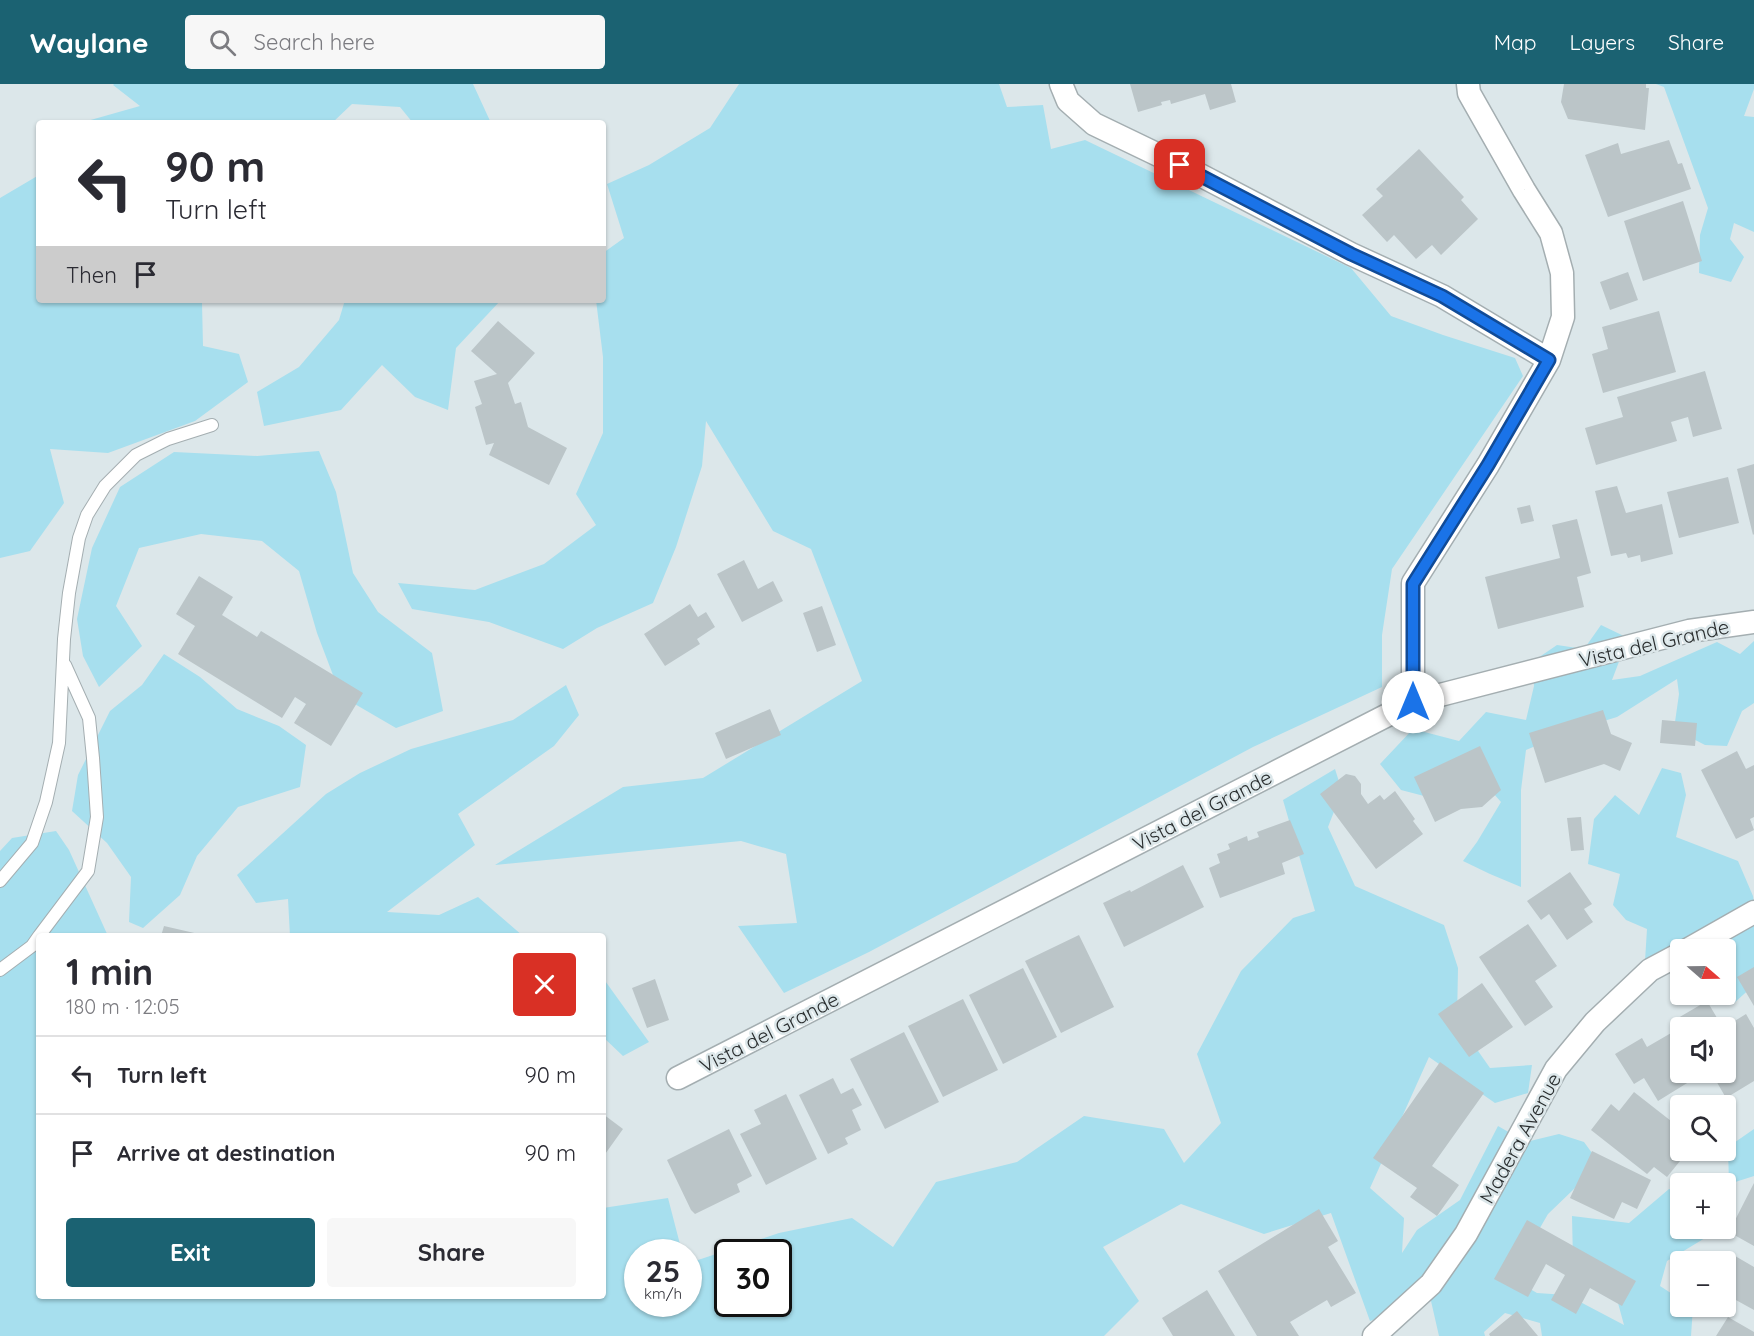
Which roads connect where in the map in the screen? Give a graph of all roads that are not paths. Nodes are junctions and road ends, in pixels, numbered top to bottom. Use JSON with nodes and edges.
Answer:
{"nodes":[{"id":1,"x":1061,"y":84,"type":"edge"},
{"id":2,"x":1468,"y":84,"type":"edge"},
{"id":3,"x":1549,"y":360,"type":"junction"},
{"id":4,"x":212,"y":425,"type":"dead end"},
{"id":5,"x":1754,"y":622,"type":"edge"},
{"id":6,"x":63,"y":661,"type":"junction"},
{"id":7,"x":1413,"y":702,"type":"junction"},
{"id":8,"x":0,"y":881,"type":"edge"},
{"id":9,"x":1754,"y":912,"type":"edge"},
{"id":10,"x":41,"y":933,"type":"edge"},
{"id":11,"x":1707,"y":939,"type":"edge"},
{"id":12,"x":36,"y":940,"type":"edge"},
{"id":13,"x":1670,"y":959,"type":"edge"},
{"id":14,"x":0,"y":970,"type":"edge"},
{"id":15,"x":678,"y":1078,"type":"dead end"},
{"id":16,"x":1374,"y":1336,"type":"edge"}],
"edges":[{"from":1,"to":3,"type":"street"},
{"from":2,"to":3,"type":"street"},
{"from":3,"to":7,"type":"street"},
{"from":4,"to":6,"type":"lane"},
{"from":5,"to":7,"type":"street","name":"Vista del Grande"},
{"from":6,"to":8,"type":"lane"},
{"from":6,"to":10,"type":"lane"},
{"from":7,"to":15,"type":"street","name":"Vista del Grande"},
{"from":9,"to":11,"type":"street"},
{"from":12,"to":14,"type":"lane"},
{"from":13,"to":16,"type":"street","name":"Madera Avenue"}]}
